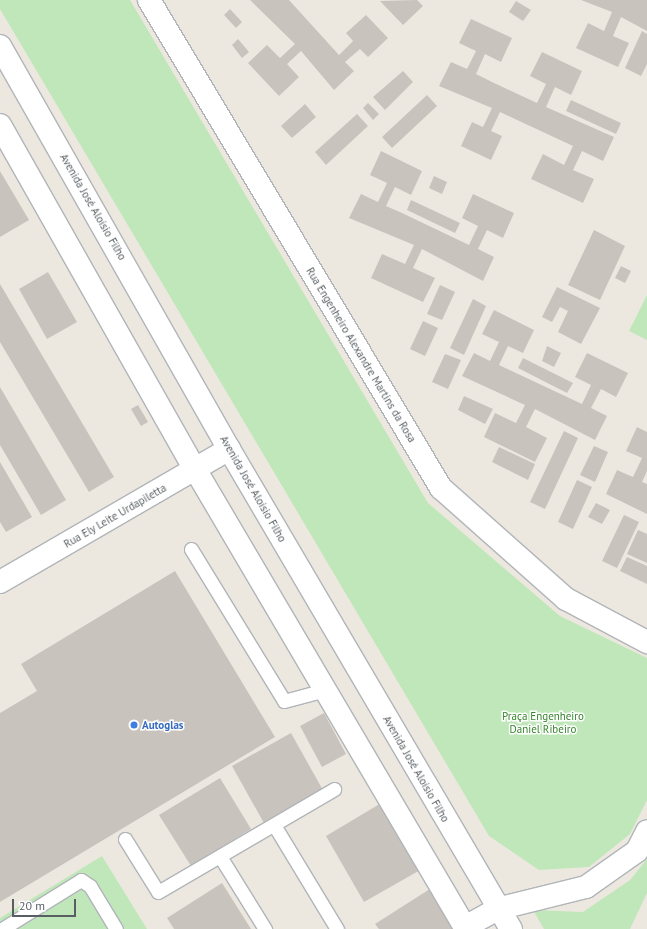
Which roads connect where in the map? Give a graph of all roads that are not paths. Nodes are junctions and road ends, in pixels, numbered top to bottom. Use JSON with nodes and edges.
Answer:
{"nodes":[{"id":1,"x":149,"y":0,"type":"edge"},
{"id":2,"x":0,"y":46,"type":"edge"},
{"id":3,"x":0,"y":125,"type":"edge"},
{"id":4,"x":229,"y":450,"type":"junction"},
{"id":5,"x":195,"y":469,"type":"junction"},
{"id":6,"x":190,"y":549,"type":"dead end"},
{"id":7,"x":0,"y":582,"type":"edge"},
{"id":8,"x":647,"y":642,"type":"edge"},
{"id":9,"x":325,"y":690,"type":"junction"},
{"id":10,"x":334,"y":789,"type":"dead end"},
{"id":11,"x":274,"y":825,"type":"junction"},
{"id":12,"x":647,"y":831,"type":"edge"},
{"id":13,"x":125,"y":839,"type":"dead end"},
{"id":14,"x":221,"y":858,"type":"junction"},
{"id":15,"x":497,"y":909,"type":"junction"},
{"id":16,"x":465,"y":928,"type":"edge"},
{"id":17,"x":2,"y":929,"type":"edge"},
{"id":18,"x":116,"y":929,"type":"edge"},
{"id":19,"x":265,"y":929,"type":"edge"},
{"id":20,"x":337,"y":929,"type":"edge"},
{"id":21,"x":511,"y":929,"type":"edge"}],
"edges":[{"from":1,"to":8,"type":"street","name":"Rua Engenheiro Alexandre Martins da Rosa"},
{"from":2,"to":4,"type":"street","name":"Avenida José Aloísio Filho"},
{"from":3,"to":5,"type":"street"},
{"from":4,"to":5,"type":"street","name":"Rua Ely Leite Urdapiletta"},
{"from":4,"to":15,"type":"street","name":"Avenida José Aloísio Filho"},
{"from":5,"to":7,"type":"street","name":"Rua Ely Leite Urdapiletta"},
{"from":5,"to":9,"type":"street"},
{"from":6,"to":9,"type":"lane"},
{"from":9,"to":16,"type":"street"},
{"from":10,"to":11,"type":"lane"},
{"from":11,"to":14,"type":"lane"},
{"from":11,"to":20,"type":"lane"},
{"from":12,"to":15,"type":"street"},
{"from":13,"to":14,"type":"lane"},
{"from":14,"to":19,"type":"lane"},
{"from":15,"to":16,"type":"street"},
{"from":15,"to":21,"type":"street","name":"Avenida José Aloísio Filho"},
{"from":17,"to":18,"type":"lane"}]}
